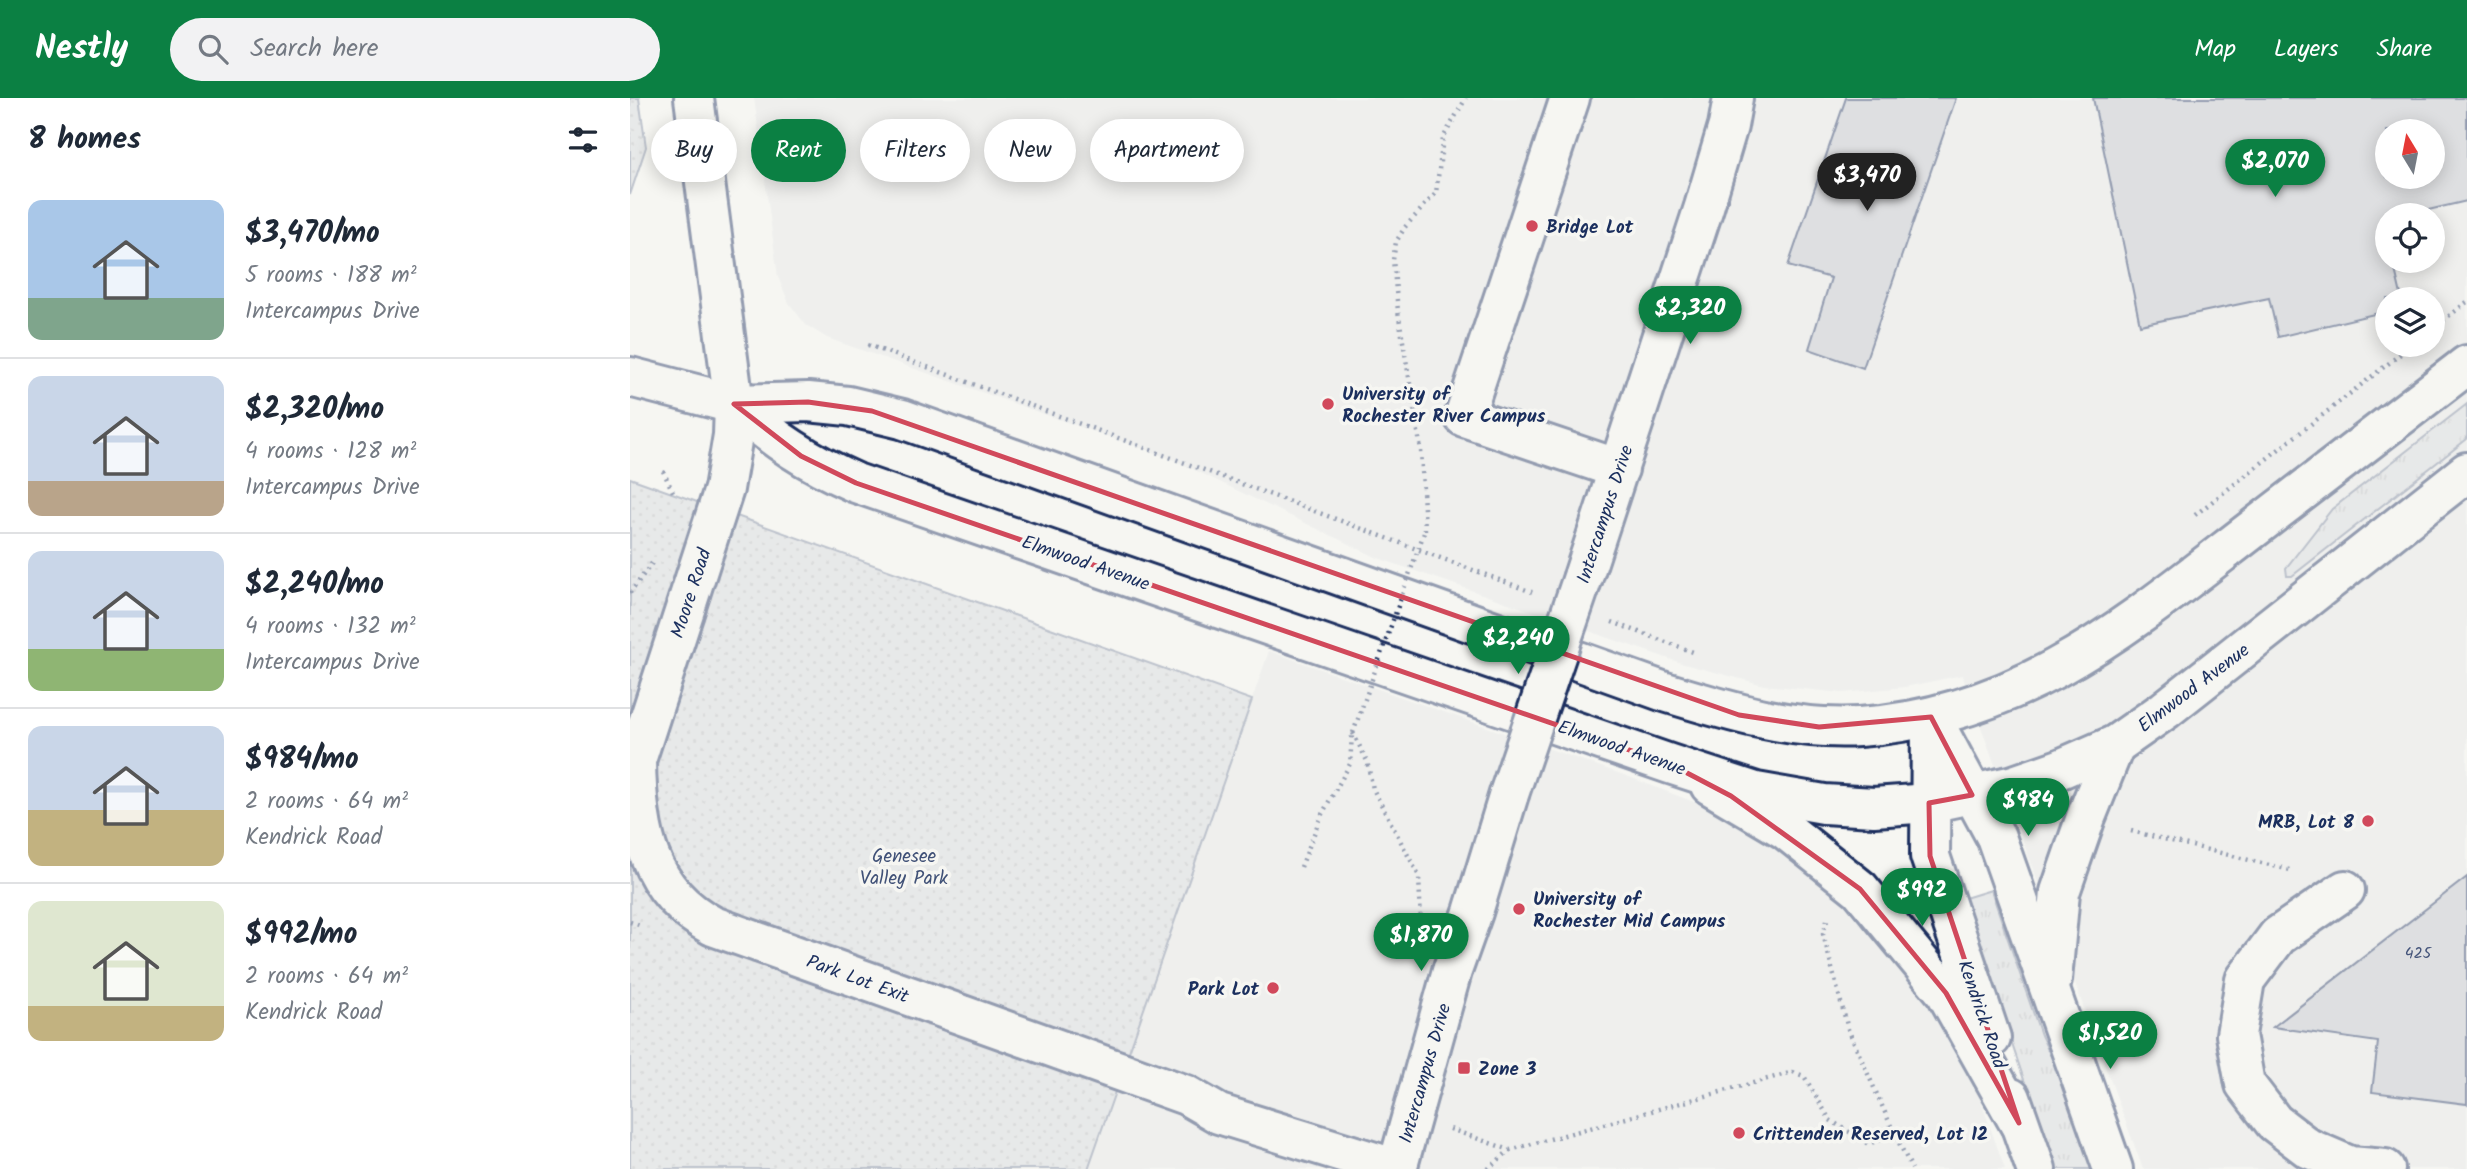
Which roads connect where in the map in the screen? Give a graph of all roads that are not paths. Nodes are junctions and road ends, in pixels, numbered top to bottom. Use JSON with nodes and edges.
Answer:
{"nodes":[{"id":1,"x":694,"y":98,"type":"edge"},
{"id":2,"x":1570,"y":98,"type":"edge"},
{"id":3,"x":1733,"y":98,"type":"edge"},
{"id":4,"x":2467,"y":365,"type":"edge"},
{"id":5,"x":630,"y":377,"type":"edge"},
{"id":6,"x":734,"y":404,"type":"junction"},
{"id":7,"x":1619,"y":468,"type":"junction"},
{"id":8,"x":2467,"y":472,"type":"edge"},
{"id":9,"x":1931,"y":717,"type":"junction"},
{"id":10,"x":2115,"y":745,"type":"junction"},
{"id":11,"x":1670,"y":765,"type":"junction"},
{"id":12,"x":633,"y":770,"type":"edge"},
{"id":13,"x":1972,"y":795,"type":"junction"},
{"id":14,"x":1929,"y":803,"type":"junction"},
{"id":15,"x":2344,"y":890,"type":"dead end"},
{"id":16,"x":2051,"y":992,"type":"junction"},
{"id":17,"x":2019,"y":1123,"type":"junction"},
{"id":18,"x":1397,"y":1169,"type":"edge"},
{"id":19,"x":2036,"y":1169,"type":"edge"},
{"id":20,"x":2113,"y":1169,"type":"edge"},
{"id":21,"x":2385,"y":1169,"type":"edge"}],
"edges":[{"from":1,"to":6,"type":"main road","name":"Moore Road"},
{"from":2,"to":7,"type":"main road"},
{"from":3,"to":7,"type":"main road","name":"Intercampus Drive"},
{"from":4,"to":9,"type":"main road","name":"Elmwood Avenue"},
{"from":5,"to":6,"type":"main road","name":"Elmwood Avenue"},
{"from":6,"to":9,"type":"main road","name":"Elmwood Avenue"},
{"from":6,"to":11,"type":"main road","name":"Elmwood Avenue"},
{"from":6,"to":12,"type":"main road","name":"Moore Road"},
{"from":7,"to":18,"type":"main road","name":"Intercampus Drive","bridge":true},
{"from":8,"to":10,"type":"main road","name":"Elmwood Avenue"},
{"from":9,"to":13,"type":"main road"},
{"from":9,"to":14,"type":"main road","name":"Kendrick Road"},
{"from":10,"to":13,"type":"main road","name":"Elmwood Avenue"},
{"from":10,"to":16,"type":"main road"},
{"from":11,"to":14,"type":"main road","name":"Elmwood Avenue"},
{"from":11,"to":17,"type":"main road"},
{"from":12,"to":18,"type":"main road","name":"Park Lot Exit"},
{"from":13,"to":14,"type":"main road","name":"Elmwood Avenue"},
{"from":13,"to":16,"type":"main road"},
{"from":14,"to":17,"type":"main road","name":"Kendrick Road"},
{"from":15,"to":21,"type":"main road"},
{"from":16,"to":20,"type":"main road"},
{"from":17,"to":19,"type":"main road","name":"Kendrick Road"}]}
